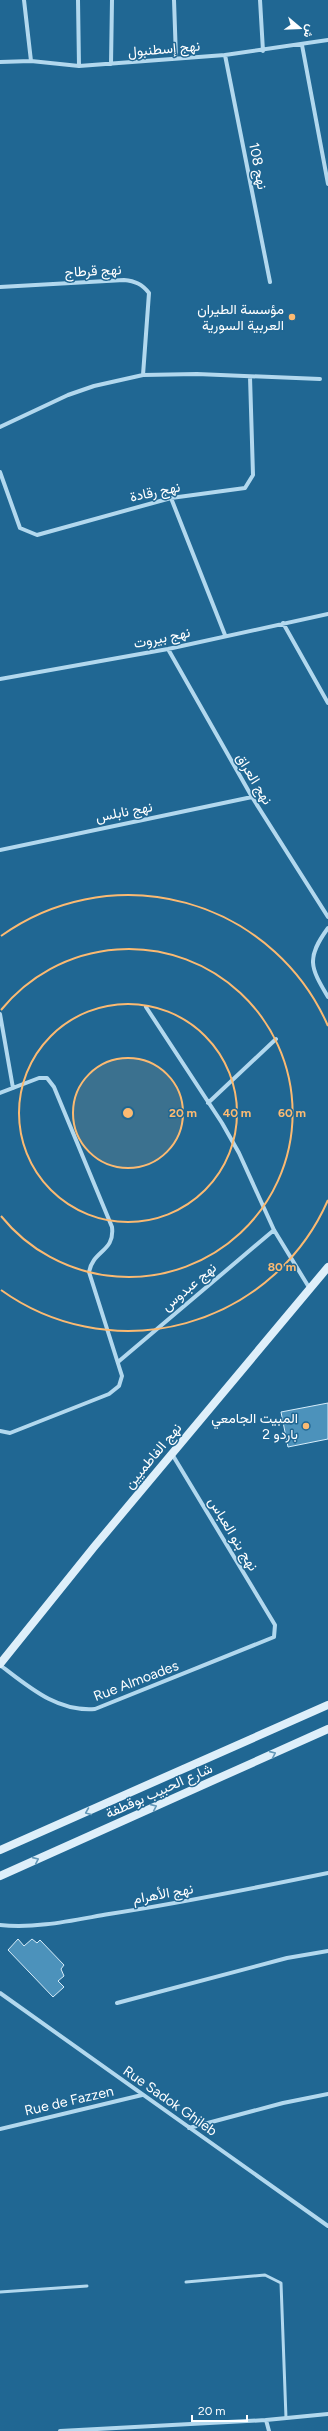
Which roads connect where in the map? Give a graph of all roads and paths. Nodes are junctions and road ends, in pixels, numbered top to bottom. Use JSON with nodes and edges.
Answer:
{"nodes":[{"id":1,"x":24,"y":0,"type":"edge"},
{"id":2,"x":78,"y":0,"type":"edge"},
{"id":3,"x":112,"y":0,"type":"edge"},
{"id":4,"x":174,"y":0,"type":"edge"},
{"id":5,"x":260,"y":0,"type":"edge"},
{"id":6,"x":328,"y":40,"type":"edge"},
{"id":7,"x":302,"y":45,"type":"junction"},
{"id":8,"x":262,"y":51,"type":"junction"},
{"id":9,"x":225,"y":55,"type":"junction"},
{"id":10,"x":176,"y":58,"type":"junction"},
{"id":11,"x":32,"y":61,"type":"junction"},
{"id":12,"x":0,"y":62,"type":"edge"},
{"id":13,"x":111,"y":64,"type":"junction"},
{"id":14,"x":79,"y":66,"type":"junction"},
{"id":15,"x":328,"y":184,"type":"edge"},
{"id":16,"x":270,"y":282,"type":"dead end"},
{"id":17,"x":0,"y":286,"type":"edge"},
{"id":18,"x":142,"y":375,"type":"junction"},
{"id":19,"x":250,"y":377,"type":"junction"},
{"id":20,"x":320,"y":379,"type":"dead end"},
{"id":21,"x":0,"y":427,"type":"edge"},
{"id":22,"x":0,"y":472,"type":"edge"},
{"id":23,"x":171,"y":498,"type":"junction"},
{"id":24,"x":328,"y":614,"type":"edge"},
{"id":25,"x":283,"y":623,"type":"junction"},
{"id":26,"x":225,"y":635,"type":"junction"},
{"id":27,"x":168,"y":648,"type":"junction"},
{"id":28,"x":0,"y":679,"type":"edge"},
{"id":29,"x":328,"y":703,"type":"edge"},
{"id":30,"x":252,"y":797,"type":"junction"},
{"id":31,"x":0,"y":850,"type":"edge"},
{"id":32,"x":328,"y":917,"type":"edge"},
{"id":33,"x":328,"y":928,"type":"edge"},
{"id":34,"x":328,"y":997,"type":"edge"},
{"id":35,"x":146,"y":1007,"type":"dead end"},
{"id":36,"x":0,"y":1014,"type":"edge"},
{"id":37,"x":276,"y":1039,"type":"dead end"},
{"id":38,"x":13,"y":1088,"type":"junction"},
{"id":39,"x":0,"y":1093,"type":"edge"},
{"id":40,"x":208,"y":1103,"type":"junction"},
{"id":41,"x":274,"y":1230,"type":"junction"},
{"id":42,"x":328,"y":1267,"type":"edge"},
{"id":43,"x":310,"y":1289,"type":"junction"},
{"id":44,"x":118,"y":1362,"type":"junction"},
{"id":45,"x":0,"y":1431,"type":"edge"},
{"id":46,"x":172,"y":1454,"type":"junction"},
{"id":47,"x":275,"y":1625,"type":"joint"},
{"id":48,"x":0,"y":1665,"type":"edge"},
{"id":49,"x":328,"y":1705,"type":"edge"},
{"id":50,"x":328,"y":1729,"type":"edge"},
{"id":51,"x":0,"y":1850,"type":"edge"},
{"id":52,"x":328,"y":1873,"type":"edge"},
{"id":53,"x":0,"y":1876,"type":"edge"},
{"id":54,"x":0,"y":1925,"type":"edge"},
{"id":55,"x":328,"y":1951,"type":"edge"},
{"id":56,"x":0,"y":1992,"type":"edge"},
{"id":57,"x":117,"y":2003,"type":"dead end"},
{"id":58,"x":328,"y":2094,"type":"edge"},
{"id":59,"x":142,"y":2095,"type":"junction"},
{"id":60,"x":189,"y":2128,"type":"junction"},
{"id":61,"x":0,"y":2129,"type":"edge"},
{"id":62,"x":328,"y":2226,"type":"edge"},
{"id":63,"x":186,"y":2282,"type":"dead end"},
{"id":64,"x":87,"y":2286,"type":"dead end"},
{"id":65,"x":0,"y":2292,"type":"edge"},
{"id":66,"x":328,"y":2414,"type":"edge"},
{"id":67,"x":286,"y":2418,"type":"junction"},
{"id":68,"x":266,"y":2420,"type":"junction"},
{"id":69,"x":60,"y":2431,"type":"edge"},
{"id":70,"x":269,"y":2431,"type":"edge"}],
"edges":[{"from":1,"to":11,"type":"street"},
{"from":2,"to":14,"type":"street"},
{"from":3,"to":13,"type":"street"},
{"from":4,"to":10,"type":"street"},
{"from":5,"to":8,"type":"street"},
{"from":6,"to":7,"type":"street","name":"نهج إسطنبول"},
{"from":7,"to":8,"type":"street","name":"نهج إسطنبول"},
{"from":7,"to":15,"type":"street"},
{"from":8,"to":9,"type":"street","name":"نهج إسطنبول"},
{"from":9,"to":10,"type":"street","name":"نهج إسطنبول"},
{"from":9,"to":16,"type":"street","name":"نهج 108"},
{"from":10,"to":13,"type":"street","name":"نهج إسطنبول"},
{"from":11,"to":12,"type":"street","name":"نهج إسطنبول"},
{"from":11,"to":14,"type":"street","name":"نهج إسطنبول"},
{"from":13,"to":14,"type":"street","name":"نهج إسطنبول"},
{"from":17,"to":18,"type":"street","name":"نهج قرطاج"},
{"from":18,"to":19,"type":"street"},
{"from":18,"to":21,"type":"street"},
{"from":19,"to":20,"type":"street"},
{"from":19,"to":23,"type":"street","name":"نهج رقادة"},
{"from":22,"to":23,"type":"street","name":"نهج رقادة"},
{"from":23,"to":26,"type":"street"},
{"from":24,"to":25,"type":"street","name":"نهج بيروت"},
{"from":25,"to":26,"type":"street","name":"نهج بيروت"},
{"from":25,"to":29,"type":"street"},
{"from":26,"to":27,"type":"street","name":"نهج بيروت"},
{"from":27,"to":28,"type":"street","name":"نهج بيروت"},
{"from":27,"to":30,"type":"street","name":"نهج العراق"},
{"from":30,"to":31,"type":"street","name":"نهج نابلس"},
{"from":30,"to":32,"type":"street","name":"نهج العراق"},
{"from":33,"to":34,"type":"street"},
{"from":35,"to":40,"type":"street"},
{"from":36,"to":38,"type":"street"},
{"from":37,"to":40,"type":"street"},
{"from":38,"to":39,"type":"street"},
{"from":38,"to":44,"type":"street"},
{"from":40,"to":41,"type":"street"},
{"from":41,"to":43,"type":"street"},
{"from":41,"to":44,"type":"street","name":"نهج عبدوس"},
{"from":42,"to":43,"type":"main road","name":"نهج الفاطميين"},
{"from":43,"to":46,"type":"main road","name":"نهج الفاطميين"},
{"from":44,"to":45,"type":"street"},
{"from":46,"to":47,"type":"street","name":"نهج بنو العباس"},
{"from":46,"to":48,"type":"main road","name":"نهج الفاطميين"},
{"from":47,"to":48,"type":"street","name":"Rue Almoades"},
{"from":49,"to":51,"type":"main road","name":"شارع الحبيب بوقطفة","one_way":true},
{"from":53,"to":50,"type":"main road","name":"شارع الحبيب بوقطفة","one_way":true},
{"from":52,"to":54,"type":"street","name":"نهج الأهرام"},
{"from":55,"to":57,"type":"street"},
{"from":56,"to":59,"type":"street","name":"Rue Sadok Ghileb"},
{"from":58,"to":60,"type":"street"},
{"from":59,"to":60,"type":"street","name":"Rue Sadok Ghileb"},
{"from":59,"to":61,"type":"street","name":"Rue de Fazzen"},
{"from":60,"to":62,"type":"street","name":"Rue Sadok Ghileb"},
{"from":63,"to":67,"type":"lane"},
{"from":64,"to":65,"type":"lane"},
{"from":66,"to":67,"type":"street"},
{"from":67,"to":68,"type":"street"},
{"from":68,"to":69,"type":"street"},
{"from":68,"to":70,"type":"street"}]}
